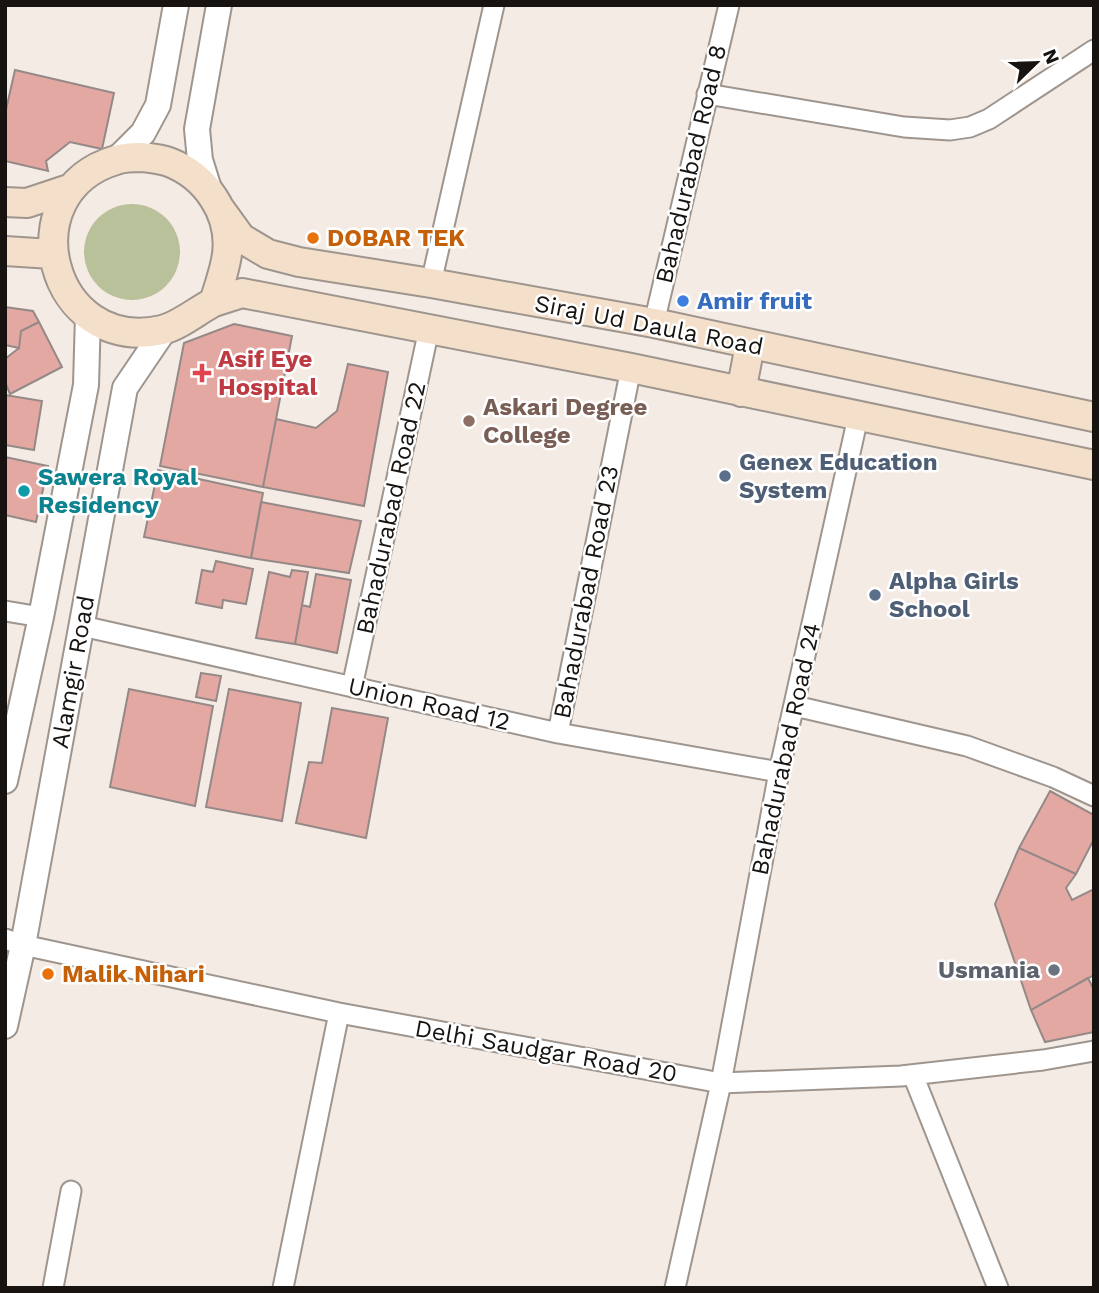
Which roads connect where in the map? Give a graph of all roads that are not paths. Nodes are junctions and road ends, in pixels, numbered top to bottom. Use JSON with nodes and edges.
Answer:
{"nodes":[{"id":1,"x":176,"y":5,"type":"edge"},
{"id":2,"x":219,"y":5,"type":"edge"},
{"id":3,"x":494,"y":5,"type":"edge"},
{"id":4,"x":729,"y":5,"type":"edge"},
{"id":5,"x":1094,"y":50,"type":"edge"},
{"id":6,"x":708,"y":94,"type":"junction"},
{"id":7,"x":117,"y":159,"type":"junction"},
{"id":8,"x":72,"y":188,"type":"junction"},
{"id":9,"x":215,"y":200,"type":"junction"},
{"id":10,"x":5,"y":202,"type":"edge"},
{"id":11,"x":5,"y":251,"type":"edge"},
{"id":12,"x":52,"y":254,"type":"junction"},
{"id":13,"x":431,"y":283,"type":"junction"},
{"id":14,"x":214,"y":302,"type":"junction"},
{"id":15,"x":88,"y":315,"type":"junction"},
{"id":16,"x":654,"y":323,"type":"junction"},
{"id":17,"x":165,"y":329,"type":"junction"},
{"id":18,"x":429,"y":329,"type":"junction"},
{"id":19,"x":750,"y":345,"type":"junction"},
{"id":20,"x":631,"y":368,"type":"junction"},
{"id":21,"x":741,"y":392,"type":"junction"},
{"id":22,"x":858,"y":417,"type":"junction"},
{"id":23,"x":1094,"y":417,"type":"edge"},
{"id":24,"x":1094,"y":465,"type":"edge"},
{"id":25,"x":5,"y":611,"type":"edge"},
{"id":26,"x":41,"y":617,"type":"junction"},
{"id":27,"x":82,"y":626,"type":"junction"},
{"id":28,"x":352,"y":687,"type":"junction"},
{"id":29,"x":795,"y":706,"type":"junction"},
{"id":30,"x":558,"y":733,"type":"junction"},
{"id":31,"x":779,"y":772,"type":"junction"},
{"id":32,"x":5,"y":780,"type":"edge"},
{"id":33,"x":1094,"y":796,"type":"edge"},
{"id":34,"x":14,"y":942,"type":"edge"},
{"id":35,"x":339,"y":1013,"type":"junction"},
{"id":36,"x":5,"y":1026,"type":"edge"},
{"id":37,"x":1094,"y":1051,"type":"edge"},
{"id":38,"x":913,"y":1075,"type":"junction"},
{"id":39,"x":720,"y":1083,"type":"junction"},
{"id":40,"x":71,"y":1191,"type":"dead end"},
{"id":41,"x":53,"y":1288,"type":"edge"},
{"id":42,"x":283,"y":1288,"type":"edge"},
{"id":43,"x":675,"y":1288,"type":"edge"},
{"id":44,"x":998,"y":1288,"type":"edge"}],
"edges":[{"from":1,"to":7,"type":"street"},
{"from":2,"to":9,"type":"street"},
{"from":3,"to":13,"type":"street"},
{"from":4,"to":6,"type":"street","name":"Bahadurabad Road 8"},
{"from":5,"to":6,"type":"street"},
{"from":6,"to":16,"type":"street","name":"Bahadurabad Road 8"},
{"from":7,"to":8,"type":"main road"},
{"from":7,"to":9,"type":"main road"},
{"from":8,"to":10,"type":"main road"},
{"from":8,"to":12,"type":"main road"},
{"from":9,"to":13,"type":"main road","name":"Siraj Ud Daula Road"},
{"from":9,"to":14,"type":"main road"},
{"from":11,"to":12,"type":"main road"},
{"from":12,"to":15,"type":"main road"},
{"from":13,"to":16,"type":"main road","name":"Siraj Ud Daula Road"},
{"from":14,"to":17,"type":"main road"},
{"from":14,"to":18,"type":"main road","name":"Siraj Ud Daula Road"},
{"from":15,"to":17,"type":"main road"},
{"from":15,"to":26,"type":"street","name":"Alamgir Road"},
{"from":16,"to":19,"type":"main road","name":"Siraj Ud Daula Road"},
{"from":17,"to":27,"type":"street","name":"Alamgir Road"},
{"from":18,"to":20,"type":"main road","name":"Siraj Ud Daula Road"},
{"from":18,"to":28,"type":"street","name":"Bahadurabad Road 22"},
{"from":19,"to":21,"type":"main road"},
{"from":19,"to":23,"type":"main road","name":"Siraj Ud Daula Road"},
{"from":20,"to":21,"type":"main road","name":"Siraj Ud Daula Road"},
{"from":20,"to":30,"type":"street","name":"Bahadurabad Road 23"},
{"from":21,"to":22,"type":"main road","name":"Siraj Ud Daula Road"},
{"from":22,"to":24,"type":"main road","name":"Siraj Ud Daula Road"},
{"from":22,"to":29,"type":"street","name":"Bahadurabad Road 24"},
{"from":25,"to":26,"type":"street"},
{"from":26,"to":32,"type":"street","name":"Alamgir Road"},
{"from":27,"to":28,"type":"street","name":"Union Road 12"},
{"from":27,"to":34,"type":"street","name":"Alamgir Road"},
{"from":28,"to":30,"type":"street","name":"Union Road 12"},
{"from":29,"to":31,"type":"street","name":"Bahadurabad Road 24"},
{"from":29,"to":33,"type":"street"},
{"from":30,"to":31,"type":"street","name":"Union Road 12"},
{"from":31,"to":39,"type":"street","name":"Bahadurabad Road 24"},
{"from":34,"to":35,"type":"street","name":"Delhi Saudgar Road 20"},
{"from":34,"to":36,"type":"street","name":"Alamgir Road"},
{"from":35,"to":39,"type":"street","name":"Delhi Saudgar Road 20"},
{"from":35,"to":42,"type":"street"},
{"from":37,"to":38,"type":"street","name":"Delhi Saudgar Road 20"},
{"from":38,"to":39,"type":"street","name":"Delhi Saudgar Road 20"},
{"from":38,"to":44,"type":"street"},
{"from":39,"to":43,"type":"street","name":"Bahadurabad Road 24"},
{"from":40,"to":41,"type":"street"}]}
